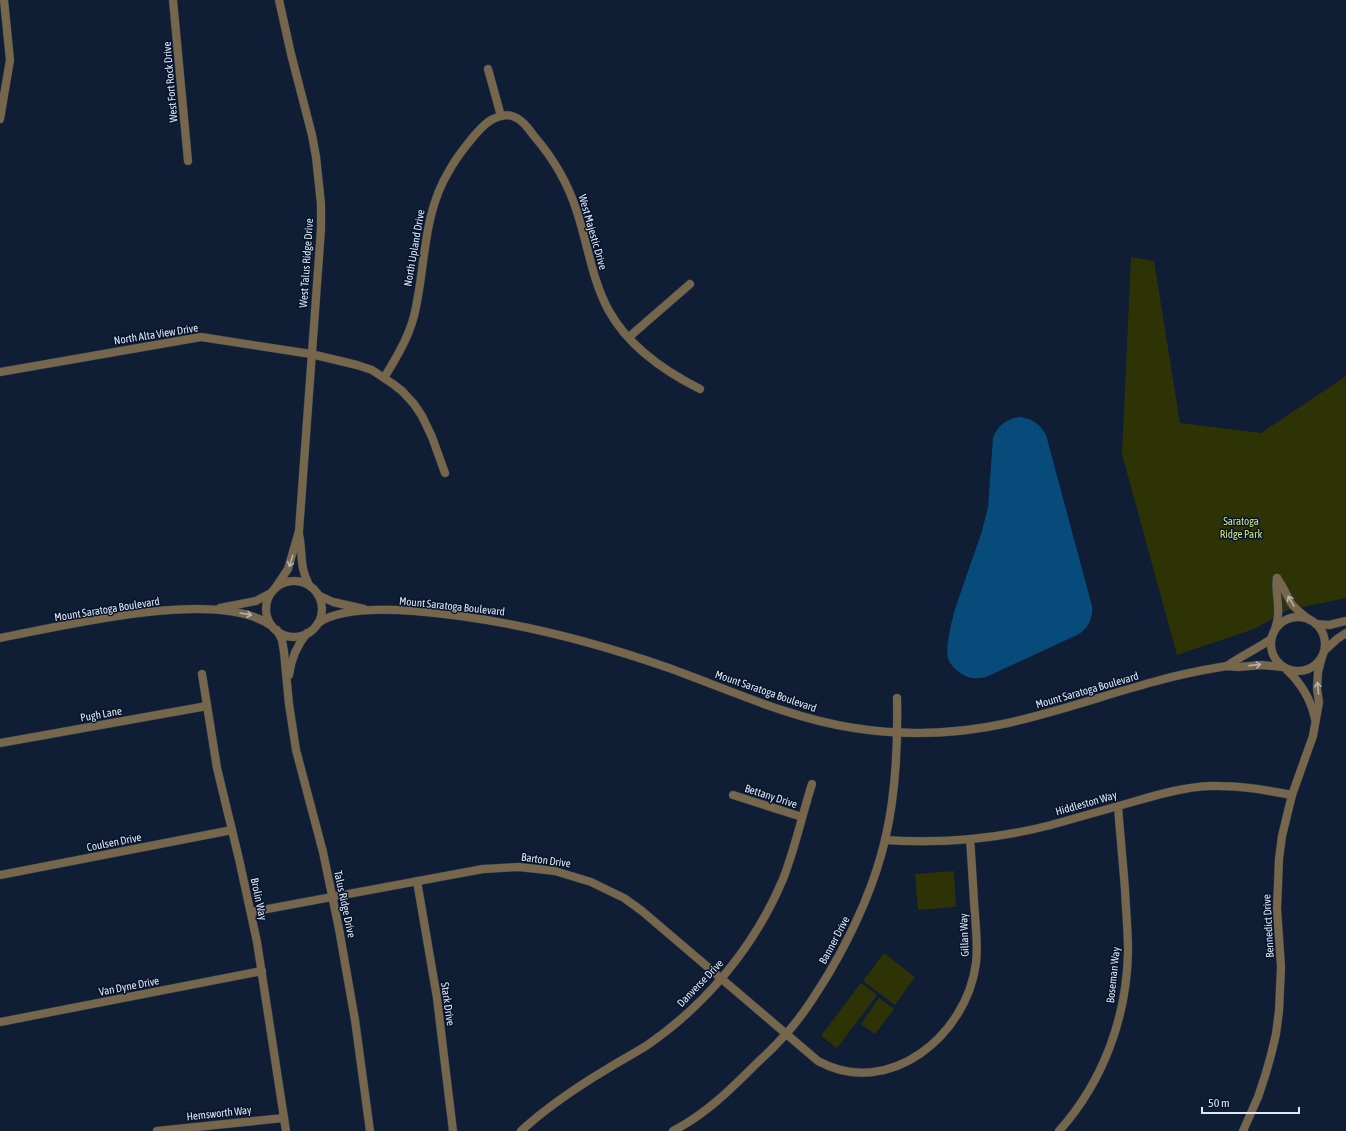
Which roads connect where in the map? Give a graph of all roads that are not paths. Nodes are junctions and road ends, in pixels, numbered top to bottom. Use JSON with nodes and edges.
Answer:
{"nodes":[{"id":1,"x":4,"y":0,"type":"edge"},
{"id":2,"x":173,"y":0,"type":"edge"},
{"id":3,"x":279,"y":0,"type":"edge"},
{"id":4,"x":488,"y":69,"type":"dead end"},
{"id":5,"x":501,"y":116,"type":"junction"},
{"id":6,"x":0,"y":119,"type":"edge"},
{"id":7,"x":188,"y":161,"type":"dead end"},
{"id":8,"x":690,"y":284,"type":"dead end"},
{"id":9,"x":629,"y":337,"type":"junction"},
{"id":10,"x":311,"y":354,"type":"junction"},
{"id":11,"x":0,"y":372,"type":"edge"},
{"id":12,"x":384,"y":378,"type":"junction"},
{"id":13,"x":700,"y":389,"type":"dead end"},
{"id":14,"x":445,"y":472,"type":"dead end"},
{"id":15,"x":299,"y":531,"type":"junction"},
{"id":16,"x":309,"y":585,"type":"junction"},
{"id":17,"x":274,"y":590,"type":"junction"},
{"id":18,"x":318,"y":595,"type":"junction"},
{"id":19,"x":218,"y":609,"type":"junction"},
{"id":20,"x":371,"y":610,"type":"junction"},
{"id":21,"x":1346,"y":621,"type":"edge"},
{"id":22,"x":1313,"y":622,"type":"junction"},
{"id":23,"x":318,"y":623,"type":"junction"},
{"id":24,"x":275,"y":628,"type":"junction"},
{"id":25,"x":306,"y":633,"type":"junction"},
{"id":26,"x":1346,"y":633,"type":"edge"},
{"id":27,"x":1272,"y":635,"type":"junction"},
{"id":28,"x":0,"y":638,"type":"edge"},
{"id":29,"x":1324,"y":653,"type":"junction"},
{"id":30,"x":1227,"y":666,"type":"junction"},
{"id":31,"x":1284,"y":668,"type":"junction"},
{"id":32,"x":202,"y":674,"type":"dead end"},
{"id":33,"x":288,"y":684,"type":"junction"},
{"id":34,"x":897,"y":698,"type":"dead end"},
{"id":35,"x":206,"y":706,"type":"junction"},
{"id":36,"x":1315,"y":720,"type":"junction"},
{"id":37,"x":898,"y":732,"type":"junction"},
{"id":38,"x":0,"y":743,"type":"edge"},
{"id":39,"x":812,"y":784,"type":"dead end"},
{"id":40,"x":733,"y":795,"type":"dead end"},
{"id":41,"x":1292,"y":795,"type":"junction"},
{"id":42,"x":1118,"y":806,"type":"junction"},
{"id":43,"x":802,"y":817,"type":"junction"},
{"id":44,"x":232,"y":830,"type":"junction"},
{"id":45,"x":970,"y":839,"type":"junction"},
{"id":46,"x":885,"y":840,"type":"junction"},
{"id":47,"x":0,"y":875,"type":"edge"},
{"id":48,"x":416,"y":881,"type":"junction"},
{"id":49,"x":333,"y":896,"type":"junction"},
{"id":50,"x":251,"y":912,"type":"junction"},
{"id":51,"x":262,"y":971,"type":"junction"},
{"id":52,"x":721,"y":978,"type":"junction"},
{"id":53,"x":0,"y":1022,"type":"edge"},
{"id":54,"x":786,"y":1035,"type":"junction"},
{"id":55,"x":284,"y":1118,"type":"junction"},
{"id":56,"x":157,"y":1131,"type":"edge"},
{"id":57,"x":286,"y":1131,"type":"edge"},
{"id":58,"x":370,"y":1131,"type":"edge"},
{"id":59,"x":453,"y":1131,"type":"edge"},
{"id":60,"x":521,"y":1131,"type":"edge"},
{"id":61,"x":673,"y":1131,"type":"edge"},
{"id":62,"x":1059,"y":1131,"type":"edge"},
{"id":63,"x":1243,"y":1131,"type":"edge"}],
"edges":[{"from":1,"to":6,"type":"street"},
{"from":2,"to":7,"type":"street","name":"West Fort Rock Drive"},
{"from":3,"to":10,"type":"street","name":"West Talus Ridge Drive"},
{"from":4,"to":5,"type":"street"},
{"from":5,"to":9,"type":"street","name":"West Majestic Drive"},
{"from":5,"to":12,"type":"street","name":"North Upland Drive"},
{"from":8,"to":9,"type":"street"},
{"from":9,"to":13,"type":"street","name":"West Majestic Drive"},
{"from":10,"to":11,"type":"street","name":"North Alta View Drive"},
{"from":10,"to":12,"type":"street","name":"North Alta View Drive"},
{"from":10,"to":15,"type":"street","name":"West Talus Ridge Drive"},
{"from":12,"to":14,"type":"street","name":"North Alta View Drive"},
{"from":15,"to":16,"type":"street","name":"West Talus Ridge Drive"},
{"from":15,"to":17,"type":"street","name":"West Talus Ridge Drive","one_way":true},
{"from":16,"to":17,"type":"street"},
{"from":16,"to":18,"type":"street"},
{"from":17,"to":19,"type":"street","name":"Mount Saratoga Boulevard"},
{"from":17,"to":24,"type":"street"},
{"from":18,"to":20,"type":"street","name":"Mount Saratoga Boulevard"},
{"from":18,"to":23,"type":"street"},
{"from":19,"to":24,"type":"street","name":"Mount Saratoga Boulevard","one_way":true},
{"from":19,"to":28,"type":"street","name":"Mount Saratoga Boulevard"},
{"from":20,"to":23,"type":"street","name":"Mount Saratoga Boulevard"},
{"from":20,"to":37,"type":"street","name":"Mount Saratoga Boulevard"},
{"from":21,"to":22,"type":"street"},
{"from":22,"to":27,"type":"street"},
{"from":22,"to":27,"type":"street","one_way":true},
{"from":22,"to":29,"type":"street"},
{"from":23,"to":25,"type":"street"},
{"from":24,"to":25,"type":"street"},
{"from":24,"to":33,"type":"street","name":"Talus Ridge Drive"},
{"from":25,"to":33,"type":"street","name":"Talus Ridge Drive"},
{"from":26,"to":29,"type":"street"},
{"from":27,"to":30,"type":"street","name":"Mount Saratoga Boulevard"},
{"from":27,"to":31,"type":"street"},
{"from":29,"to":31,"type":"street"},
{"from":36,"to":29,"type":"street","name":"Bennedict Drive","one_way":true},
{"from":30,"to":31,"type":"street","name":"Mount Saratoga Boulevard","one_way":true},
{"from":30,"to":37,"type":"street","name":"Mount Saratoga Boulevard"},
{"from":31,"to":36,"type":"street","name":"Bennedict Drive"},
{"from":32,"to":35,"type":"street","name":"Brolin Way"},
{"from":33,"to":49,"type":"street","name":"Talus Ridge Drive"},
{"from":34,"to":37,"type":"street","name":"Banner Drive"},
{"from":35,"to":38,"type":"street","name":"Pugh Lane"},
{"from":35,"to":44,"type":"street","name":"Brolin Way"},
{"from":36,"to":41,"type":"street","name":"Bennedict Drive"},
{"from":37,"to":46,"type":"street","name":"Banner Drive"},
{"from":39,"to":43,"type":"street","name":"Danverse Drive"},
{"from":40,"to":43,"type":"street","name":"Bettany Drive"},
{"from":41,"to":42,"type":"street","name":"Hiddleston Way"},
{"from":41,"to":63,"type":"street","name":"Bennedict Drive"},
{"from":42,"to":45,"type":"street","name":"Hiddleston Way"},
{"from":42,"to":62,"type":"street","name":"Boseman Way"},
{"from":43,"to":52,"type":"street","name":"Danverse Drive"},
{"from":44,"to":47,"type":"street","name":"Coulsen Drive"},
{"from":44,"to":50,"type":"street","name":"Brolin Way"},
{"from":45,"to":46,"type":"street","name":"Hiddleston Way"},
{"from":45,"to":54,"type":"street","name":"Gillan Way"},
{"from":46,"to":54,"type":"street","name":"Banner Drive"},
{"from":48,"to":49,"type":"street","name":"Barton Drive"},
{"from":48,"to":52,"type":"street","name":"Barton Drive"},
{"from":48,"to":59,"type":"street","name":"Stark Drive"},
{"from":49,"to":50,"type":"street","name":"Barton Drive"},
{"from":49,"to":58,"type":"street","name":"Talus Ridge Drive"},
{"from":50,"to":51,"type":"street","name":"Brolin Way"},
{"from":51,"to":53,"type":"street","name":"Van Dyne Drive"},
{"from":51,"to":55,"type":"street","name":"Brolin Way"},
{"from":52,"to":54,"type":"street","name":"Barton Drive"},
{"from":52,"to":60,"type":"street","name":"Danverse Drive"},
{"from":54,"to":61,"type":"street","name":"Banner Drive"},
{"from":55,"to":56,"type":"street","name":"Hemsworth Way"},
{"from":55,"to":57,"type":"street","name":"Brolin Way"}]}
